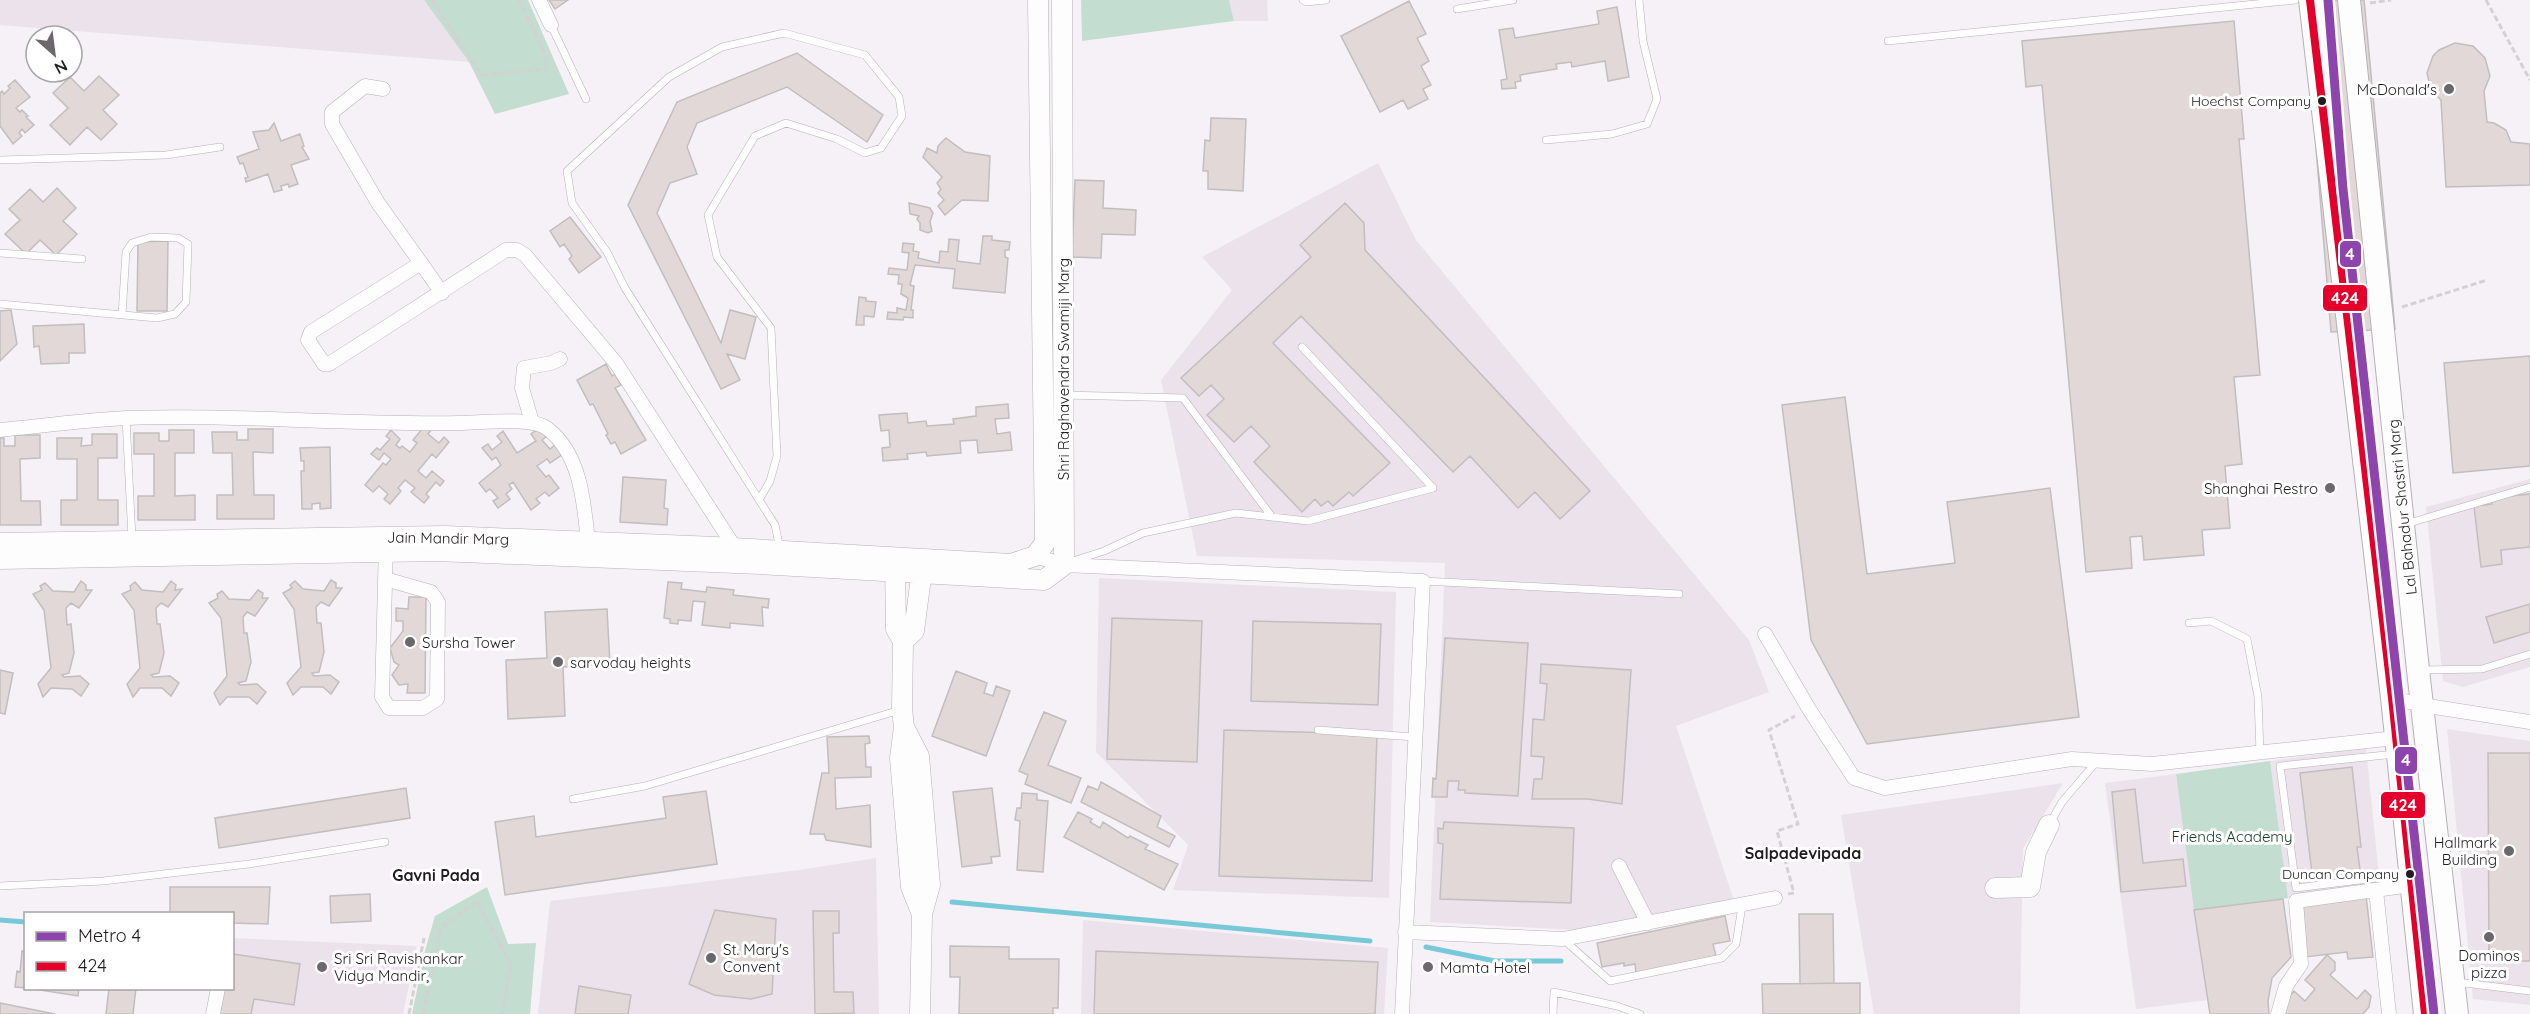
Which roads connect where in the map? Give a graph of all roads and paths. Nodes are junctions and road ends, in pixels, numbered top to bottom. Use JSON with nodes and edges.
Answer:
{"nodes":[{"id":1,"x":432,"y":0,"type":"edge"},
{"id":2,"x":519,"y":0,"type":"edge"},
{"id":3,"x":539,"y":0,"type":"edge"},
{"id":4,"x":1038,"y":0,"type":"edge"},
{"id":5,"x":1062,"y":0,"type":"edge"},
{"id":6,"x":1303,"y":0,"type":"edge"},
{"id":7,"x":1326,"y":0,"type":"edge"},
{"id":8,"x":1513,"y":0,"type":"edge"},
{"id":9,"x":1639,"y":0,"type":"edge"},
{"id":10,"x":2295,"y":0,"type":"edge"},
{"id":11,"x":2310,"y":0,"type":"edge"},
{"id":12,"x":2349,"y":0,"type":"edge"},
{"id":13,"x":2486,"y":0,"type":"edge"},
{"id":14,"x":1457,"y":9,"type":"dead end"},
{"id":15,"x":551,"y":25,"type":"joint"},
{"id":16,"x":1888,"y":41,"type":"dead end"},
{"id":17,"x":1062,"y":54,"type":"junction"},
{"id":18,"x":1039,"y":56,"type":"junction"},
{"id":19,"x":2530,"y":81,"type":"edge"},
{"id":20,"x":383,"y":89,"type":"dead end"},
{"id":21,"x":586,"y":99,"type":"dead end"},
{"id":22,"x":1546,"y":140,"type":"dead end"},
{"id":23,"x":220,"y":147,"type":"dead end"},
{"id":24,"x":0,"y":160,"type":"edge"},
{"id":25,"x":1063,"y":186,"type":"junction"},
{"id":26,"x":1040,"y":187,"type":"junction"},
{"id":27,"x":0,"y":253,"type":"edge"},
{"id":28,"x":82,"y":258,"type":"dead end"},
{"id":29,"x":421,"y":263,"type":"junction"},
{"id":30,"x":2487,"y":280,"type":"dead end"},
{"id":31,"x":442,"y":293,"type":"junction"},
{"id":32,"x":0,"y":303,"type":"edge"},
{"id":33,"x":1063,"y":309,"type":"junction"},
{"id":34,"x":1042,"y":310,"type":"junction"},
{"id":35,"x":2383,"y":313,"type":"junction"},
{"id":36,"x":122,"y":315,"type":"junction"},
{"id":37,"x":1302,"y":347,"type":"dead end"},
{"id":38,"x":560,"y":359,"type":"dead end"},
{"id":39,"x":1063,"y":400,"type":"junction"},
{"id":40,"x":1043,"y":405,"type":"junction"},
{"id":41,"x":126,"y":418,"type":"junction"},
{"id":42,"x":532,"y":422,"type":"junction"},
{"id":43,"x":0,"y":430,"type":"edge"},
{"id":44,"x":2530,"y":487,"type":"edge"},
{"id":45,"x":759,"y":500,"type":"junction"},
{"id":46,"x":1272,"y":517,"type":"junction"},
{"id":47,"x":2404,"y":525,"type":"junction"},
{"id":48,"x":132,"y":541,"type":"junction"},
{"id":49,"x":588,"y":542,"type":"junction"},
{"id":50,"x":0,"y":543,"type":"edge"},
{"id":51,"x":386,"y":544,"type":"junction"},
{"id":52,"x":206,"y":548,"type":"junction"},
{"id":53,"x":544,"y":548,"type":"junction"},
{"id":54,"x":735,"y":548,"type":"junction"},
{"id":55,"x":44,"y":550,"type":"junction"},
{"id":56,"x":615,"y":551,"type":"junction"},
{"id":57,"x":780,"y":551,"type":"junction"},
{"id":58,"x":664,"y":553,"type":"junction"},
{"id":59,"x":1035,"y":556,"type":"junction"},
{"id":60,"x":760,"y":557,"type":"junction"},
{"id":61,"x":0,"y":559,"type":"edge"},
{"id":62,"x":895,"y":565,"type":"junction"},
{"id":63,"x":1064,"y":565,"type":"junction"},
{"id":64,"x":922,"y":567,"type":"junction"},
{"id":65,"x":993,"y":570,"type":"junction"},
{"id":66,"x":385,"y":579,"type":"junction"},
{"id":67,"x":1423,"y":581,"type":"junction"},
{"id":68,"x":1679,"y":594,"type":"dead end"},
{"id":69,"x":2189,"y":623,"type":"dead end"},
{"id":70,"x":1765,"y":634,"type":"dead end"},
{"id":71,"x":903,"y":641,"type":"junction"},
{"id":72,"x":2530,"y":654,"type":"edge"},
{"id":73,"x":2418,"y":670,"type":"junction"},
{"id":74,"x":2392,"y":698,"type":"junction"},
{"id":75,"x":2422,"y":705,"type":"junction"},
{"id":76,"x":1809,"y":709,"type":"junction"},
{"id":77,"x":903,"y":718,"type":"junction"},
{"id":78,"x":2530,"y":722,"type":"edge"},
{"id":79,"x":1318,"y":730,"type":"dead end"},
{"id":80,"x":1414,"y":736,"type":"junction"},
{"id":81,"x":2397,"y":746,"type":"junction"},
{"id":82,"x":2260,"y":753,"type":"junction"},
{"id":83,"x":2098,"y":760,"type":"junction"},
{"id":84,"x":573,"y":799,"type":"dead end"},
{"id":85,"x":2049,"y":825,"type":"joint"},
{"id":86,"x":385,"y":842,"type":"dead end"},
{"id":87,"x":1619,"y":866,"type":"dead end"},
{"id":88,"x":2411,"y":879,"type":"junction"},
{"id":89,"x":0,"y":886,"type":"edge"},
{"id":90,"x":1995,"y":888,"type":"dead end"},
{"id":91,"x":2376,"y":890,"type":"junction"},
{"id":92,"x":1775,"y":898,"type":"joint"},
{"id":93,"x":1742,"y":906,"type":"junction"},
{"id":94,"x":1648,"y":923,"type":"junction"},
{"id":95,"x":1405,"y":932,"type":"junction"},
{"id":96,"x":424,"y":938,"type":"dead end"},
{"id":97,"x":1563,"y":939,"type":"junction"},
{"id":98,"x":2453,"y":982,"type":"junction"},
{"id":99,"x":218,"y":990,"type":"edge"},
{"id":100,"x":2530,"y":991,"type":"edge"},
{"id":101,"x":213,"y":1014,"type":"edge"},
{"id":102,"x":409,"y":1014,"type":"edge"},
{"id":103,"x":423,"y":1014,"type":"edge"},
{"id":104,"x":502,"y":1014,"type":"edge"},
{"id":105,"x":920,"y":1014,"type":"edge"},
{"id":106,"x":1402,"y":1014,"type":"edge"},
{"id":107,"x":1553,"y":1014,"type":"edge"},
{"id":108,"x":1640,"y":1014,"type":"edge"},
{"id":109,"x":2278,"y":1014,"type":"edge"},
{"id":110,"x":2389,"y":1014,"type":"edge"},
{"id":111,"x":2425,"y":1014,"type":"edge"},
{"id":112,"x":2457,"y":1014,"type":"edge"}],
"edges":[{"from":1,"to":2,"type":"path"},
{"from":3,"to":15,"type":"street"},
{"from":4,"to":18,"type":"street","name":"Shri Raghavendra Swamiji Marg"},
{"from":5,"to":17,"type":"street","name":"Shri Raghavendra Swamiji Marg"},
{"from":6,"to":7,"type":"lane"},
{"from":8,"to":14,"type":"lane"},
{"from":9,"to":22,"type":"lane"},
{"from":10,"to":16,"type":"lane"},
{"from":11,"to":74,"type":"main road","name":"Lal Bahadur Shastri Marg"},
{"from":12,"to":35,"type":"main road","name":"Lal Bahadur Shastri Marg"},
{"from":13,"to":19,"type":"path"},
{"from":15,"to":21,"type":"lane"},
{"from":17,"to":18,"type":"street"},
{"from":17,"to":25,"type":"street","name":"Shri Raghavendra Swamiji Marg"},
{"from":18,"to":26,"type":"street","name":"Shri Raghavendra Swamiji Marg"},
{"from":20,"to":29,"type":"street"},
{"from":23,"to":24,"type":"lane"},
{"from":25,"to":26,"type":"street"},
{"from":25,"to":33,"type":"street","name":"Shri Raghavendra Swamiji Marg"},
{"from":26,"to":34,"type":"street","name":"Shri Raghavendra Swamiji Marg"},
{"from":27,"to":28,"type":"lane"},
{"from":29,"to":31,"type":"street"},
{"from":29,"to":31,"type":"street"},
{"from":30,"to":35,"type":"path"},
{"from":31,"to":54,"type":"street"},
{"from":32,"to":36,"type":"lane"},
{"from":33,"to":34,"type":"street"},
{"from":33,"to":39,"type":"street","name":"Shri Raghavendra Swamiji Marg"},
{"from":34,"to":40,"type":"street","name":"Shri Raghavendra Swamiji Marg"},
{"from":35,"to":47,"type":"main road","name":"Lal Bahadur Shastri Marg"},
{"from":36,"to":36,"type":"lane"},
{"from":37,"to":46,"type":"lane"},
{"from":38,"to":42,"type":"street"},
{"from":39,"to":40,"type":"street"},
{"from":39,"to":46,"type":"lane"},
{"from":39,"to":63,"type":"street","name":"Shri Raghavendra Swamiji Marg"},
{"from":40,"to":59,"type":"street","name":"Shri Raghavendra Swamiji Marg"},
{"from":41,"to":42,"type":"street"},
{"from":41,"to":43,"type":"street"},
{"from":41,"to":48,"type":"lane"},
{"from":42,"to":49,"type":"street"},
{"from":44,"to":47,"type":"lane"},
{"from":45,"to":45,"type":"lane"},
{"from":45,"to":57,"type":"lane"},
{"from":46,"to":63,"type":"lane"},
{"from":47,"to":73,"type":"main road","name":"Lal Bahadur Shastri Marg"},
{"from":48,"to":52,"type":"street","name":"Jain Mandir Marg"},
{"from":48,"to":55,"type":"street","name":"Jain Mandir Marg"},
{"from":49,"to":53,"type":"street","name":"Jain Mandir Marg"},
{"from":49,"to":56,"type":"street","name":"Jain Mandir Marg"},
{"from":50,"to":55,"type":"street","name":"Jain Mandir Marg"},
{"from":51,"to":52,"type":"street","name":"Jain Mandir Marg"},
{"from":51,"to":53,"type":"street","name":"Jain Mandir Marg"},
{"from":51,"to":66,"type":"street"},
{"from":52,"to":55,"type":"street","name":"Jain Mandir Marg"},
{"from":53,"to":56,"type":"street","name":"Jain Mandir Marg"},
{"from":54,"to":58,"type":"street","name":"Jain Mandir Marg"},
{"from":54,"to":60,"type":"street","name":"Jain Mandir Marg"},
{"from":55,"to":61,"type":"street","name":"Jain Mandir Marg"},
{"from":56,"to":58,"type":"street","name":"Jain Mandir Marg"},
{"from":57,"to":60,"type":"street","name":"Jain Mandir Marg"},
{"from":57,"to":62,"type":"street","name":"Jain Mandir Marg"},
{"from":58,"to":60,"type":"street","name":"Jain Mandir Marg"},
{"from":59,"to":63,"type":"street"},
{"from":59,"to":65,"type":"street"},
{"from":60,"to":62,"type":"street","name":"Jain Mandir Marg"},
{"from":62,"to":64,"type":"street"},
{"from":62,"to":71,"type":"street"},
{"from":63,"to":65,"type":"street"},
{"from":63,"to":67,"type":"street"},
{"from":64,"to":65,"type":"street"},
{"from":64,"to":71,"type":"street"},
{"from":66,"to":66,"type":"street"},
{"from":67,"to":68,"type":"lane"},
{"from":67,"to":80,"type":"street"},
{"from":69,"to":82,"type":"lane"},
{"from":70,"to":76,"type":"street"},
{"from":71,"to":77,"type":"street"},
{"from":72,"to":73,"type":"lane"},
{"from":73,"to":75,"type":"main road","name":"Lal Bahadur Shastri Marg"},
{"from":74,"to":75,"type":"street"},
{"from":74,"to":81,"type":"main road","name":"Lal Bahadur Shastri Marg"},
{"from":75,"to":78,"type":"street"},
{"from":75,"to":98,"type":"main road","name":"Lal Bahadur Shastri Marg"},
{"from":76,"to":83,"type":"street"},
{"from":76,"to":92,"type":"path"},
{"from":77,"to":84,"type":"lane"},
{"from":77,"to":105,"type":"street"},
{"from":79,"to":80,"type":"lane"},
{"from":80,"to":95,"type":"street"},
{"from":81,"to":82,"type":"street"},
{"from":81,"to":88,"type":"main road","name":"Lal Bahadur Shastri Marg"},
{"from":81,"to":88,"type":"lane"},
{"from":82,"to":83,"type":"street"},
{"from":83,"to":85,"type":"lane"},
{"from":85,"to":90,"type":"street"},
{"from":86,"to":89,"type":"lane"},
{"from":87,"to":94,"type":"street"},
{"from":88,"to":91,"type":"street"},
{"from":88,"to":111,"type":"main road","name":"Lal Bahadur Shastri Marg"},
{"from":91,"to":109,"type":"street"},
{"from":91,"to":110,"type":"street"},
{"from":92,"to":93,"type":"street"},
{"from":93,"to":94,"type":"street"},
{"from":93,"to":97,"type":"lane"},
{"from":94,"to":97,"type":"street"},
{"from":95,"to":97,"type":"street"},
{"from":95,"to":106,"type":"street"},
{"from":96,"to":102,"type":"path"},
{"from":98,"to":100,"type":"lane"},
{"from":98,"to":112,"type":"main road","name":"Lal Bahadur Shastri Marg"},
{"from":99,"to":101,"type":"street"},
{"from":103,"to":104,"type":"path"},
{"from":107,"to":108,"type":"lane"}]}
